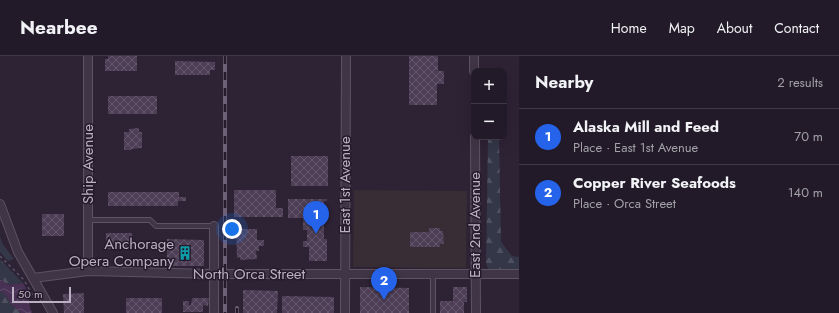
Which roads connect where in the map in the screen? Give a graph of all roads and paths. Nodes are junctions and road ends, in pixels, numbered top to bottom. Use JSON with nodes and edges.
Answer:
{"nodes":[{"id":1,"x":88,"y":56,"type":"edge"},
{"id":2,"x":346,"y":56,"type":"edge"},
{"id":3,"x":474,"y":56,"type":"edge"},
{"id":4,"x":474,"y":68,"type":"edge"},
{"id":5,"x":475,"y":140,"type":"edge"},
{"id":6,"x":0,"y":204,"type":"edge"},
{"id":7,"x":88,"y":220,"type":"junction"},
{"id":8,"x":214,"y":226,"type":"joint"},
{"id":9,"x":0,"y":256,"type":"edge"},
{"id":10,"x":88,"y":271,"type":"junction"},
{"id":11,"x":214,"y":274,"type":"junction"},
{"id":12,"x":345,"y":274,"type":"junction"},
{"id":13,"x":433,"y":274,"type":"junction"},
{"id":14,"x":476,"y":274,"type":"junction"},
{"id":15,"x":519,"y":274,"type":"edge"},
{"id":16,"x":33,"y":278,"type":"junction"},
{"id":17,"x":39,"y":306,"type":"dead end"},
{"id":18,"x":53,"y":313,"type":"edge"},
{"id":19,"x":214,"y":313,"type":"edge"},
{"id":20,"x":345,"y":313,"type":"edge"},
{"id":21,"x":433,"y":313,"type":"edge"},
{"id":22,"x":476,"y":313,"type":"edge"}],
"edges":[{"from":1,"to":7,"type":"street","name":"Ship Avenue"},
{"from":2,"to":12,"type":"street","name":"East 1st Avenue"},
{"from":3,"to":4,"type":"street"},
{"from":5,"to":14,"type":"street","name":"East 2nd Avenue"},
{"from":6,"to":16,"type":"street"},
{"from":7,"to":8,"type":"lane"},
{"from":7,"to":10,"type":"street","name":"Ship Avenue"},
{"from":8,"to":11,"type":"street"},
{"from":9,"to":17,"type":"path"},
{"from":10,"to":11,"type":"street","name":"North Orca Street"},
{"from":10,"to":16,"type":"street","name":"North Orca Street"},
{"from":11,"to":12,"type":"street","name":"North Orca Street"},
{"from":11,"to":19,"type":"street"},
{"from":12,"to":13,"type":"street","name":"North Orca Street"},
{"from":12,"to":20,"type":"street","name":"East 1st Avenue"},
{"from":13,"to":14,"type":"street","name":"North Orca Street"},
{"from":13,"to":21,"type":"lane"},
{"from":14,"to":15,"type":"street","name":"North Orca Street"},
{"from":14,"to":22,"type":"street","name":"East 2nd Avenue"},
{"from":16,"to":18,"type":"street"}]}
